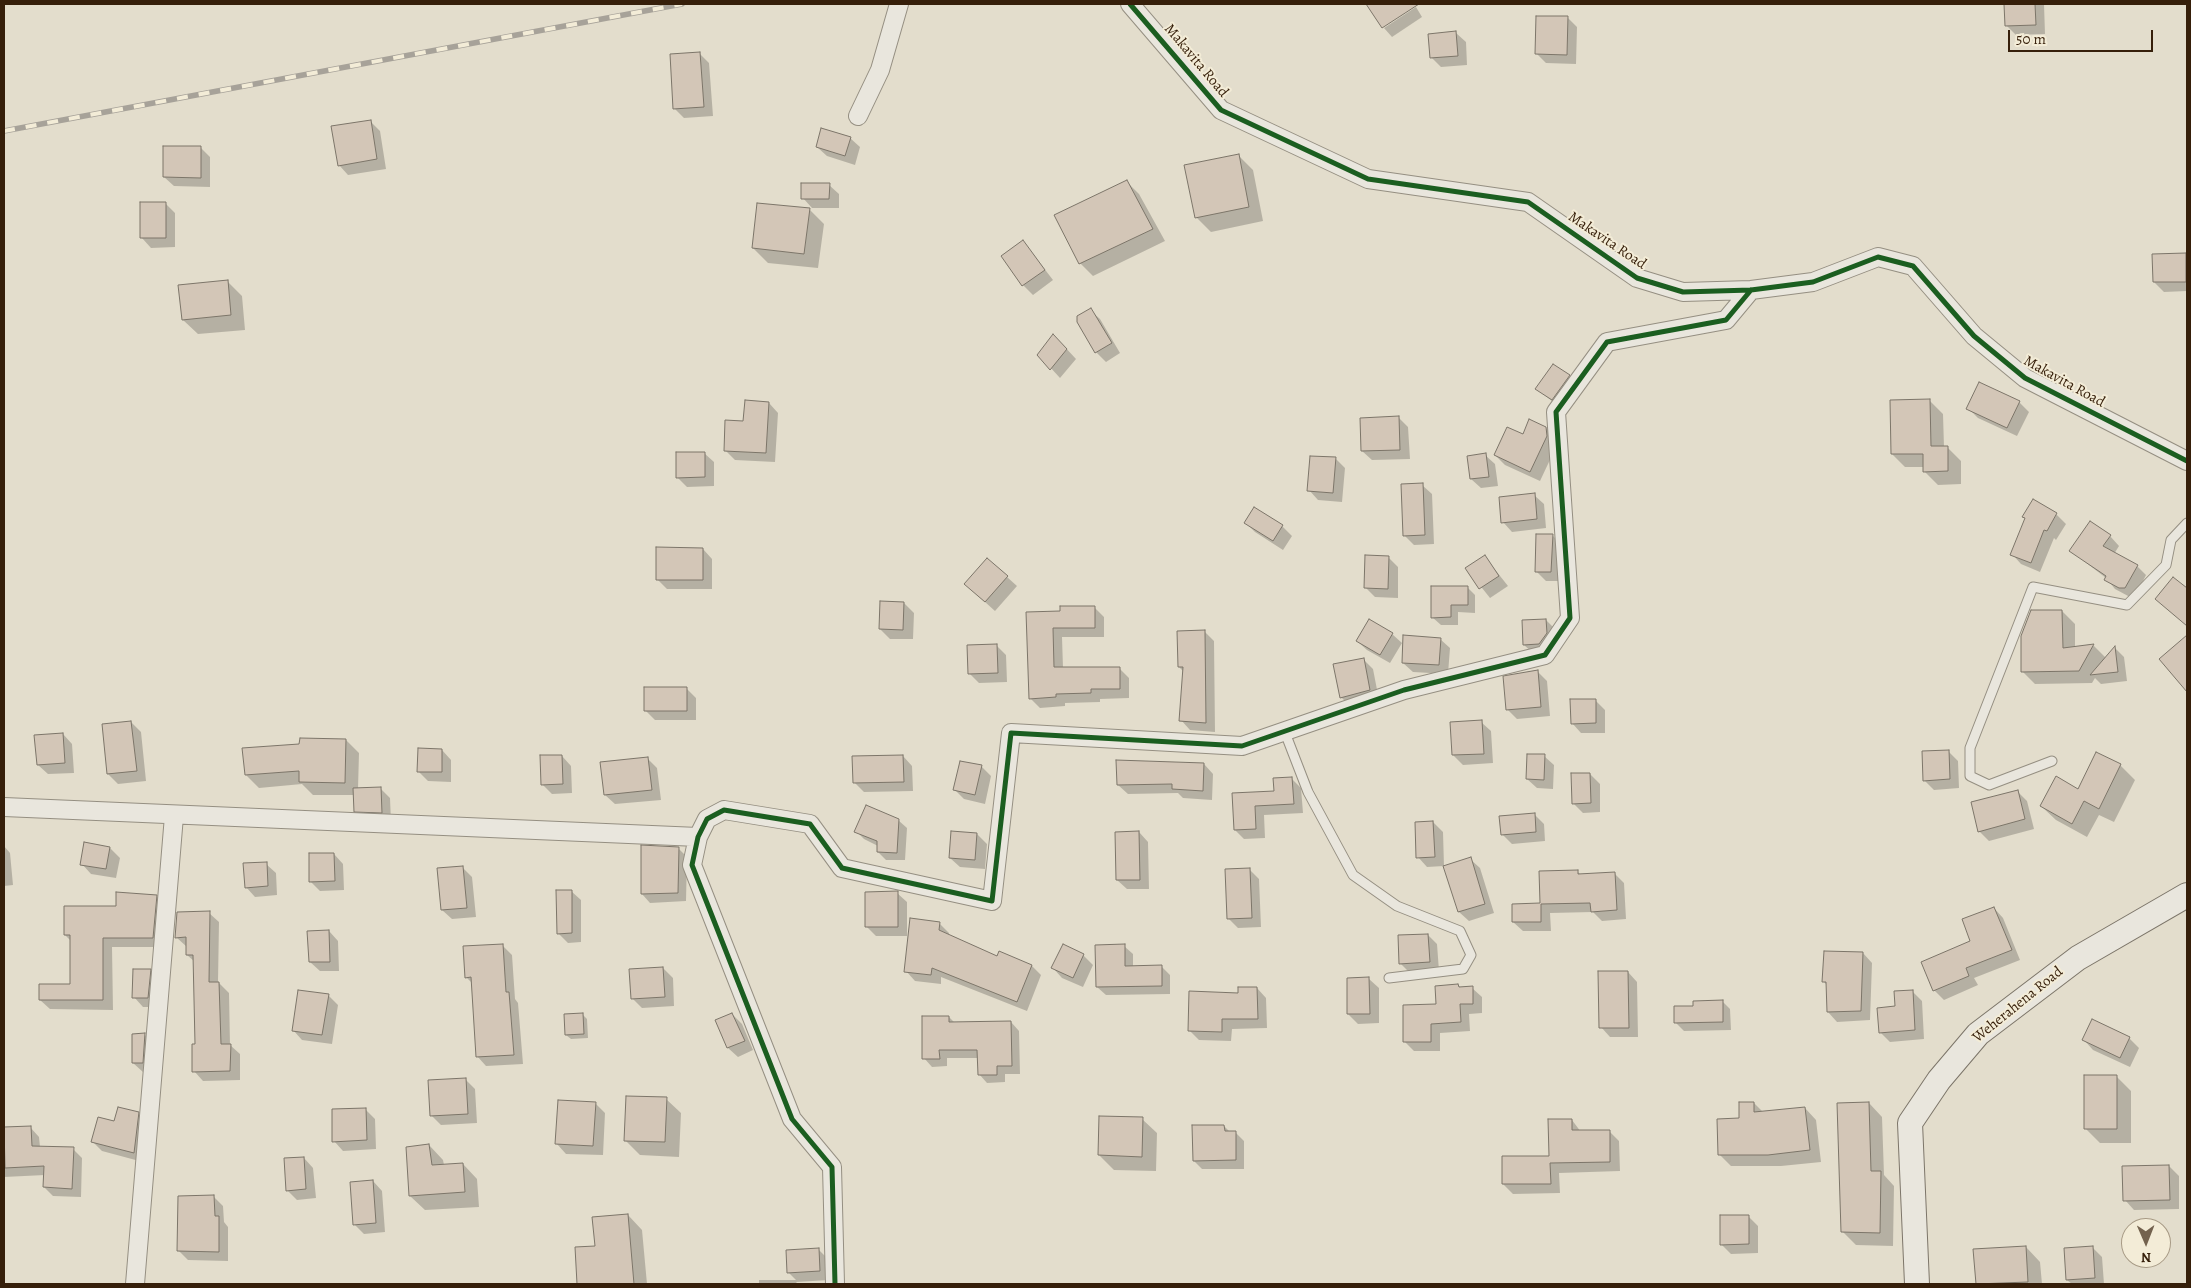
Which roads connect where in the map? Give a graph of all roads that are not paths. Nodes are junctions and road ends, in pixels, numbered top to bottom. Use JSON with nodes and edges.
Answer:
{"nodes":[{"id":1,"x":899,"y":4,"type":"edge"},
{"id":2,"x":1130,"y":4,"type":"edge"},
{"id":3,"x":858,"y":116,"type":"dead end"},
{"id":4,"x":1751,"y":290,"type":"junction"},
{"id":5,"x":2187,"y":461,"type":"edge"},
{"id":6,"x":2187,"y":523,"type":"edge"},
{"id":7,"x":1284,"y":730,"type":"junction"},
{"id":8,"x":2052,"y":761,"type":"dead end"},
{"id":9,"x":4,"y":807,"type":"edge"},
{"id":10,"x":174,"y":816,"type":"junction"},
{"id":11,"x":698,"y":837,"type":"junction"},
{"id":12,"x":2187,"y":895,"type":"edge"},
{"id":13,"x":1389,"y":978,"type":"dead end"},
{"id":14,"x":136,"y":1276,"type":"edge"},
{"id":15,"x":150,"y":1284,"type":"edge"},
{"id":16,"x":835,"y":1284,"type":"edge"},
{"id":17,"x":1917,"y":1284,"type":"edge"}],
"edges":[{"from":1,"to":3,"type":"street"},
{"from":2,"to":4,"type":"street","name":"Makavita Road"},
{"from":4,"to":5,"type":"street","name":"Makavita Road"},
{"from":4,"to":7,"type":"street"},
{"from":6,"to":8,"type":"lane"},
{"from":7,"to":11,"type":"street"},
{"from":7,"to":13,"type":"lane"},
{"from":9,"to":10,"type":"street"},
{"from":10,"to":11,"type":"street"},
{"from":10,"to":14,"type":"street"},
{"from":11,"to":16,"type":"street"},
{"from":12,"to":17,"type":"main road","name":"Weherahena Road"},
{"from":14,"to":15,"type":"street"}]}
